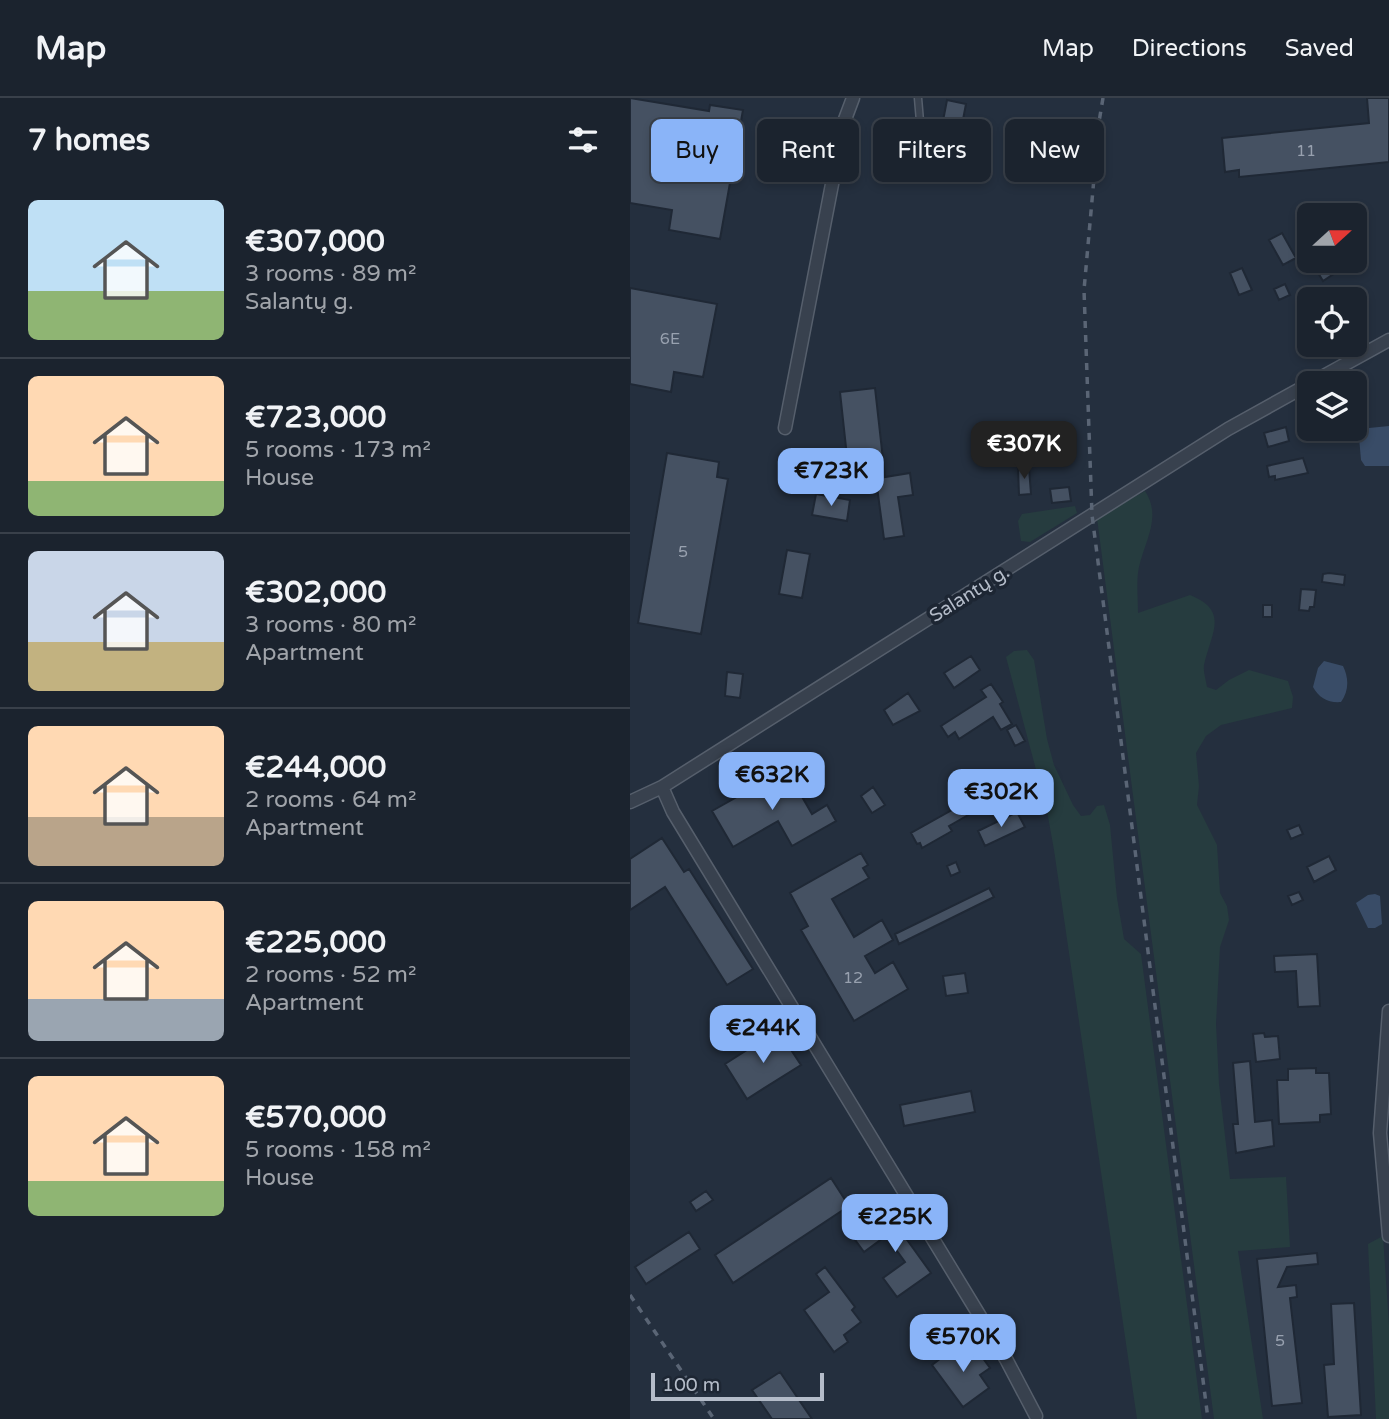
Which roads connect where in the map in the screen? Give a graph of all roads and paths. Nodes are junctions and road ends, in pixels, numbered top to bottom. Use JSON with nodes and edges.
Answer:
{"nodes":[{"id":1,"x":853,"y":98,"type":"edge"},
{"id":2,"x":918,"y":98,"type":"edge"},
{"id":3,"x":920,"y":119,"type":"edge"},
{"id":4,"x":1389,"y":340,"type":"edge"},
{"id":5,"x":1333,"y":371,"type":"edge"},
{"id":6,"x":1297,"y":391,"type":"edge"},
{"id":7,"x":785,"y":428,"type":"dead end"},
{"id":8,"x":662,"y":787,"type":"junction"},
{"id":9,"x":630,"y":802,"type":"edge"},
{"id":10,"x":1389,"y":1011,"type":"edge"},
{"id":11,"x":1389,"y":1236,"type":"edge"},
{"id":12,"x":1036,"y":1416,"type":"dead end"}],
"edges":[{"from":1,"to":7,"type":"street"},
{"from":2,"to":3,"type":"lane"},
{"from":4,"to":5,"type":"street","name":"Salantų g."},
{"from":6,"to":8,"type":"street","name":"Salantų g."},
{"from":8,"to":9,"type":"street","name":"Salantų g."},
{"from":8,"to":12,"type":"street"},
{"from":10,"to":11,"type":"street"}]}
